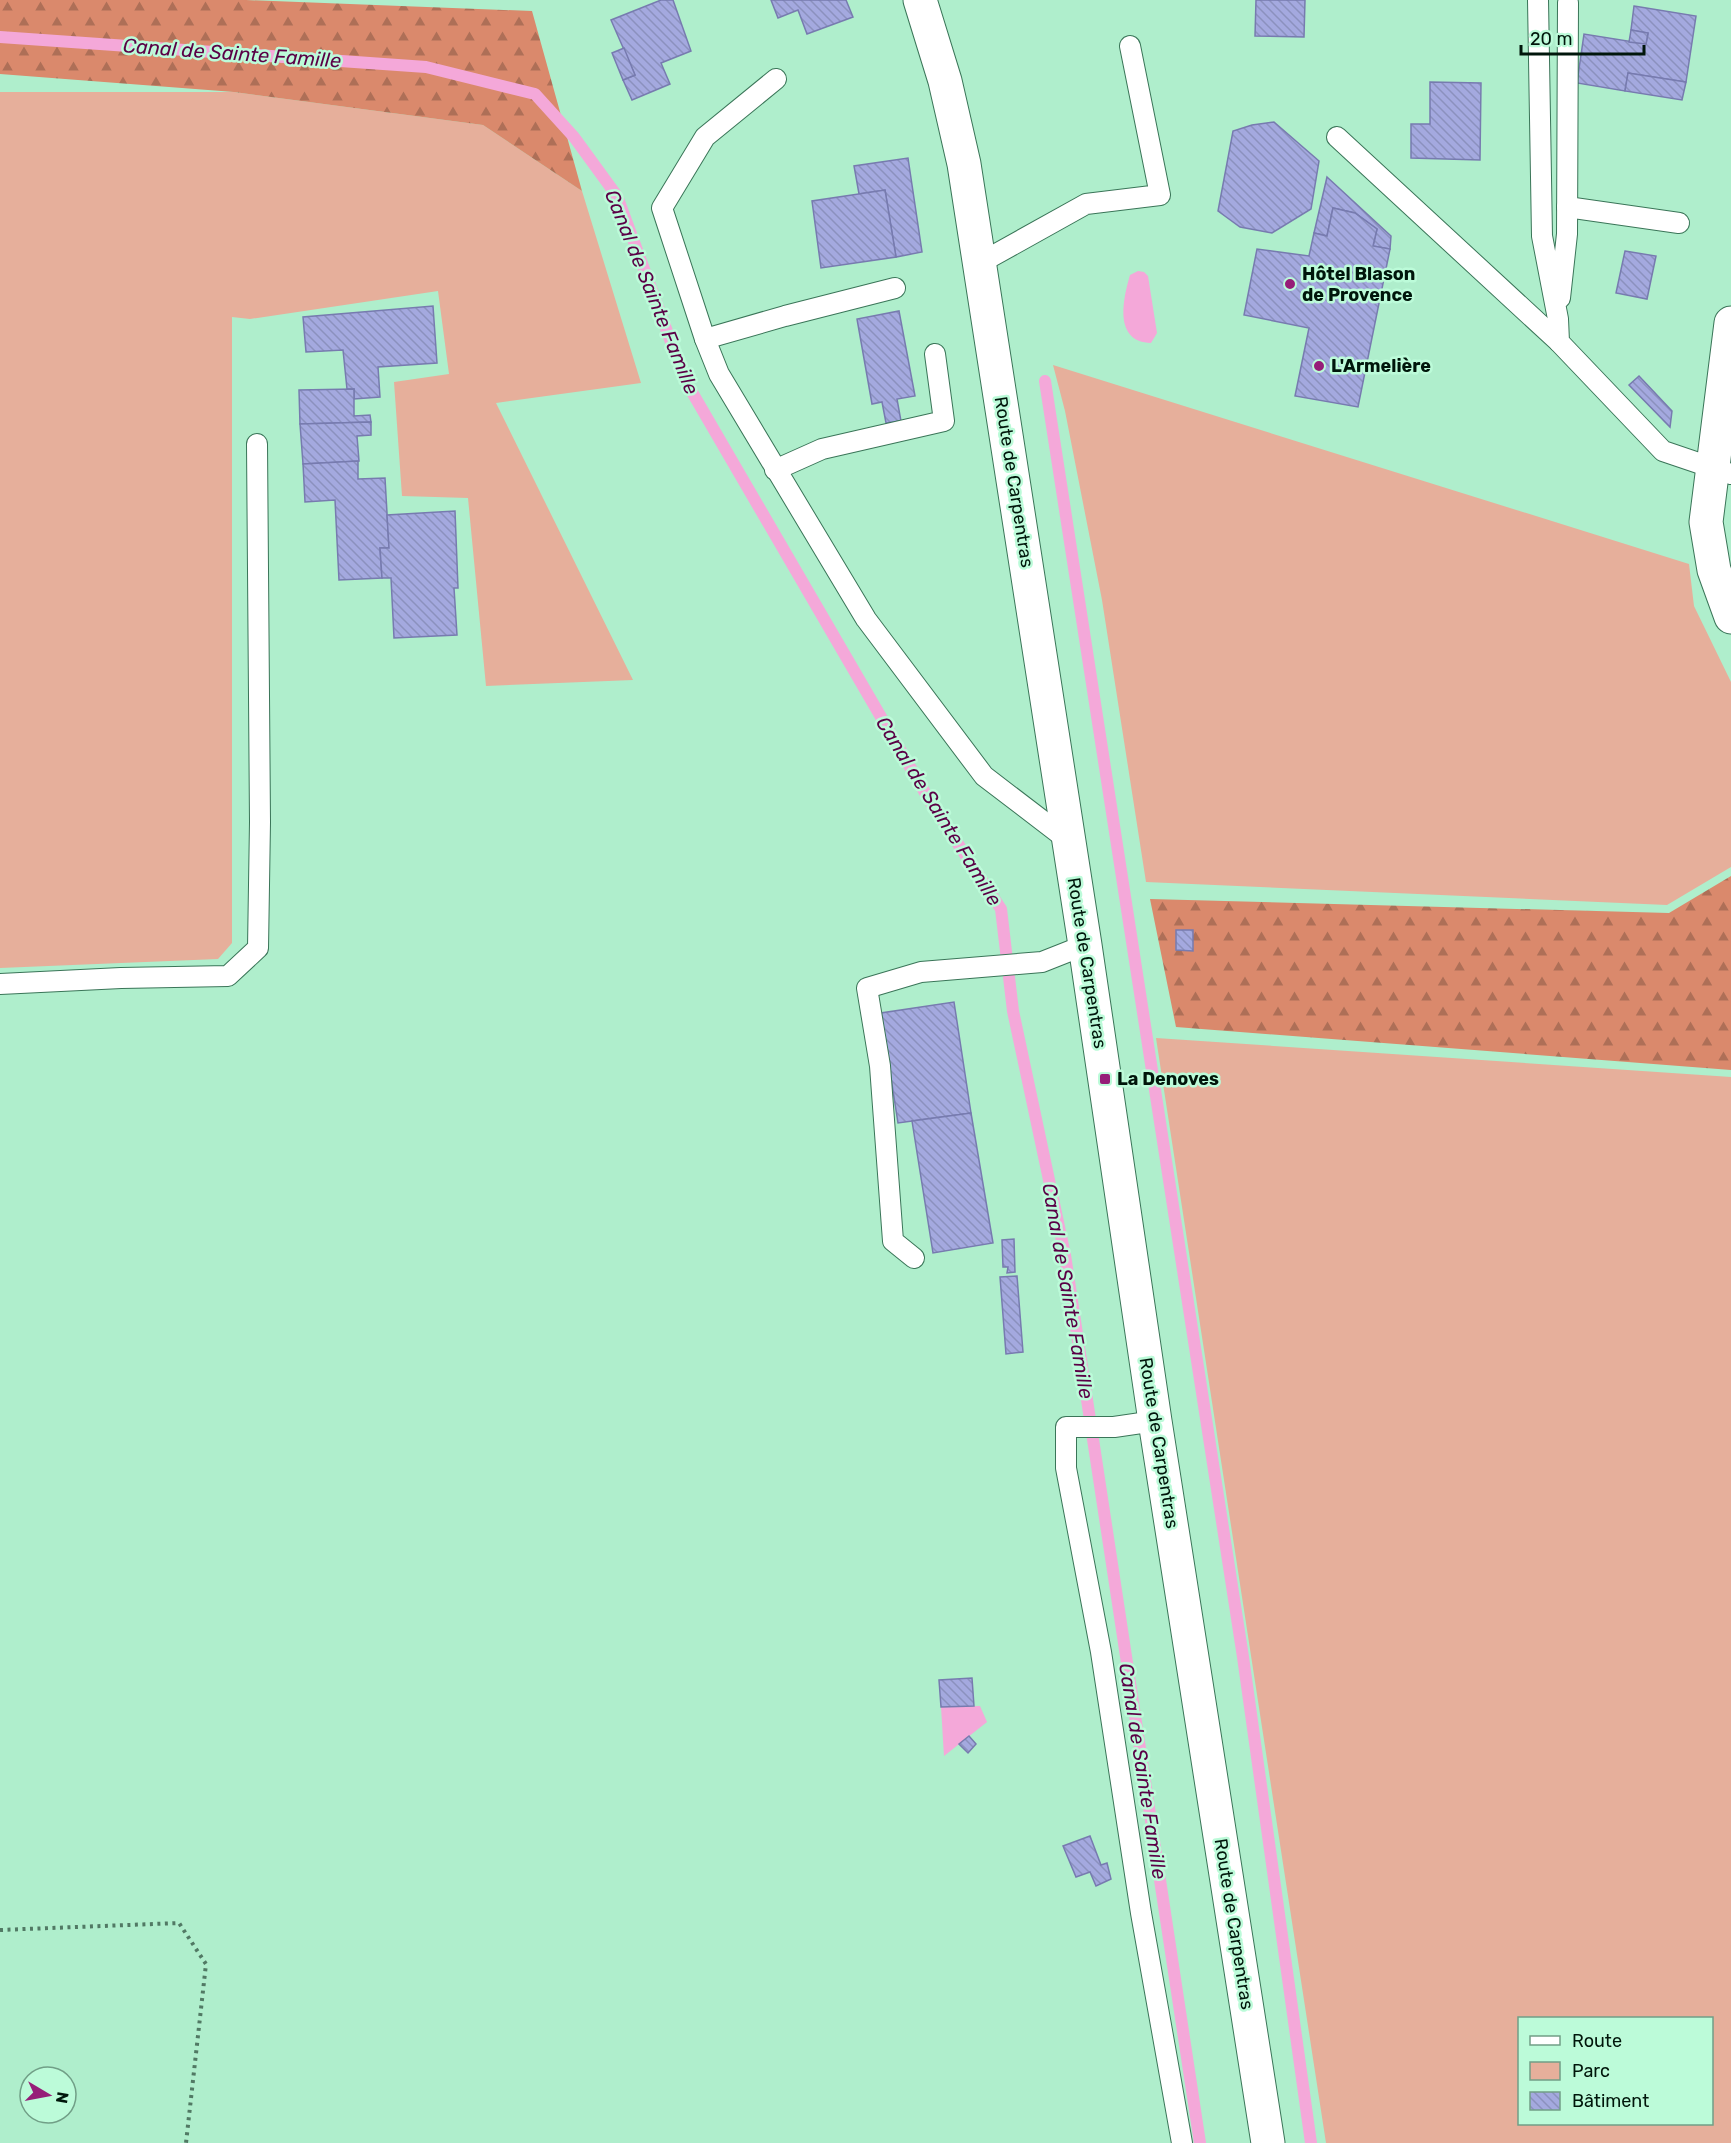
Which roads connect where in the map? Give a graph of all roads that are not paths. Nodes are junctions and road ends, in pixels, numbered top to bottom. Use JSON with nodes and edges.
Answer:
{"nodes":[{"id":1,"x":920,"y":0,"type":"edge"},
{"id":2,"x":1538,"y":0,"type":"edge"},
{"id":3,"x":1568,"y":3,"type":"dead end"},
{"id":4,"x":1130,"y":46,"type":"dead end"},
{"id":5,"x":776,"y":79,"type":"dead end"},
{"id":6,"x":1337,"y":137,"type":"dead end"},
{"id":7,"x":1567,"y":207,"type":"junction"},
{"id":8,"x":1679,"y":223,"type":"dead end"},
{"id":9,"x":980,"y":263,"type":"junction"},
{"id":10,"x":895,"y":288,"type":"dead end"},
{"id":11,"x":1558,"y":319,"type":"junction"},
{"id":12,"x":1731,"y":323,"type":"edge"},
{"id":13,"x":705,"y":339,"type":"junction"},
{"id":14,"x":1559,"y":342,"type":"junction"},
{"id":15,"x":935,"y":354,"type":"dead end"},
{"id":16,"x":257,"y":444,"type":"dead end"},
{"id":17,"x":775,"y":470,"type":"junction"},
{"id":18,"x":1721,"y":470,"type":"edge"},
{"id":19,"x":1731,"y":617,"type":"edge"},
{"id":20,"x":1069,"y":841,"type":"junction"},
{"id":21,"x":1085,"y":945,"type":"junction"},
{"id":22,"x":0,"y":984,"type":"edge"},
{"id":23,"x":914,"y":1258,"type":"dead end"},
{"id":24,"x":1155,"y":1421,"type":"junction"},
{"id":25,"x":1182,"y":2143,"type":"edge"},
{"id":26,"x":1268,"y":2143,"type":"edge"}],
"edges":[{"from":1,"to":9,"type":"main road","name":"Route de Carpentras"},
{"from":2,"to":11,"type":"lane"},
{"from":3,"to":7,"type":"lane"},
{"from":4,"to":9,"type":"lane"},
{"from":5,"to":13,"type":"lane"},
{"from":6,"to":14,"type":"lane"},
{"from":7,"to":8,"type":"lane"},
{"from":7,"to":11,"type":"lane"},
{"from":9,"to":20,"type":"main road","name":"Route de Carpentras"},
{"from":10,"to":13,"type":"lane"},
{"from":11,"to":14,"type":"lane"},
{"from":12,"to":18,"type":"main road"},
{"from":13,"to":17,"type":"lane"},
{"from":14,"to":18,"type":"lane"},
{"from":15,"to":17,"type":"lane"},
{"from":16,"to":22,"type":"lane"},
{"from":17,"to":20,"type":"lane"},
{"from":18,"to":19,"type":"main road"},
{"from":20,"to":21,"type":"main road","name":"Route de Carpentras"},
{"from":21,"to":23,"type":"lane"},
{"from":21,"to":24,"type":"main road","name":"Route de Carpentras"},
{"from":24,"to":25,"type":"lane"},
{"from":24,"to":26,"type":"main road","name":"Route de Carpentras"}]}
